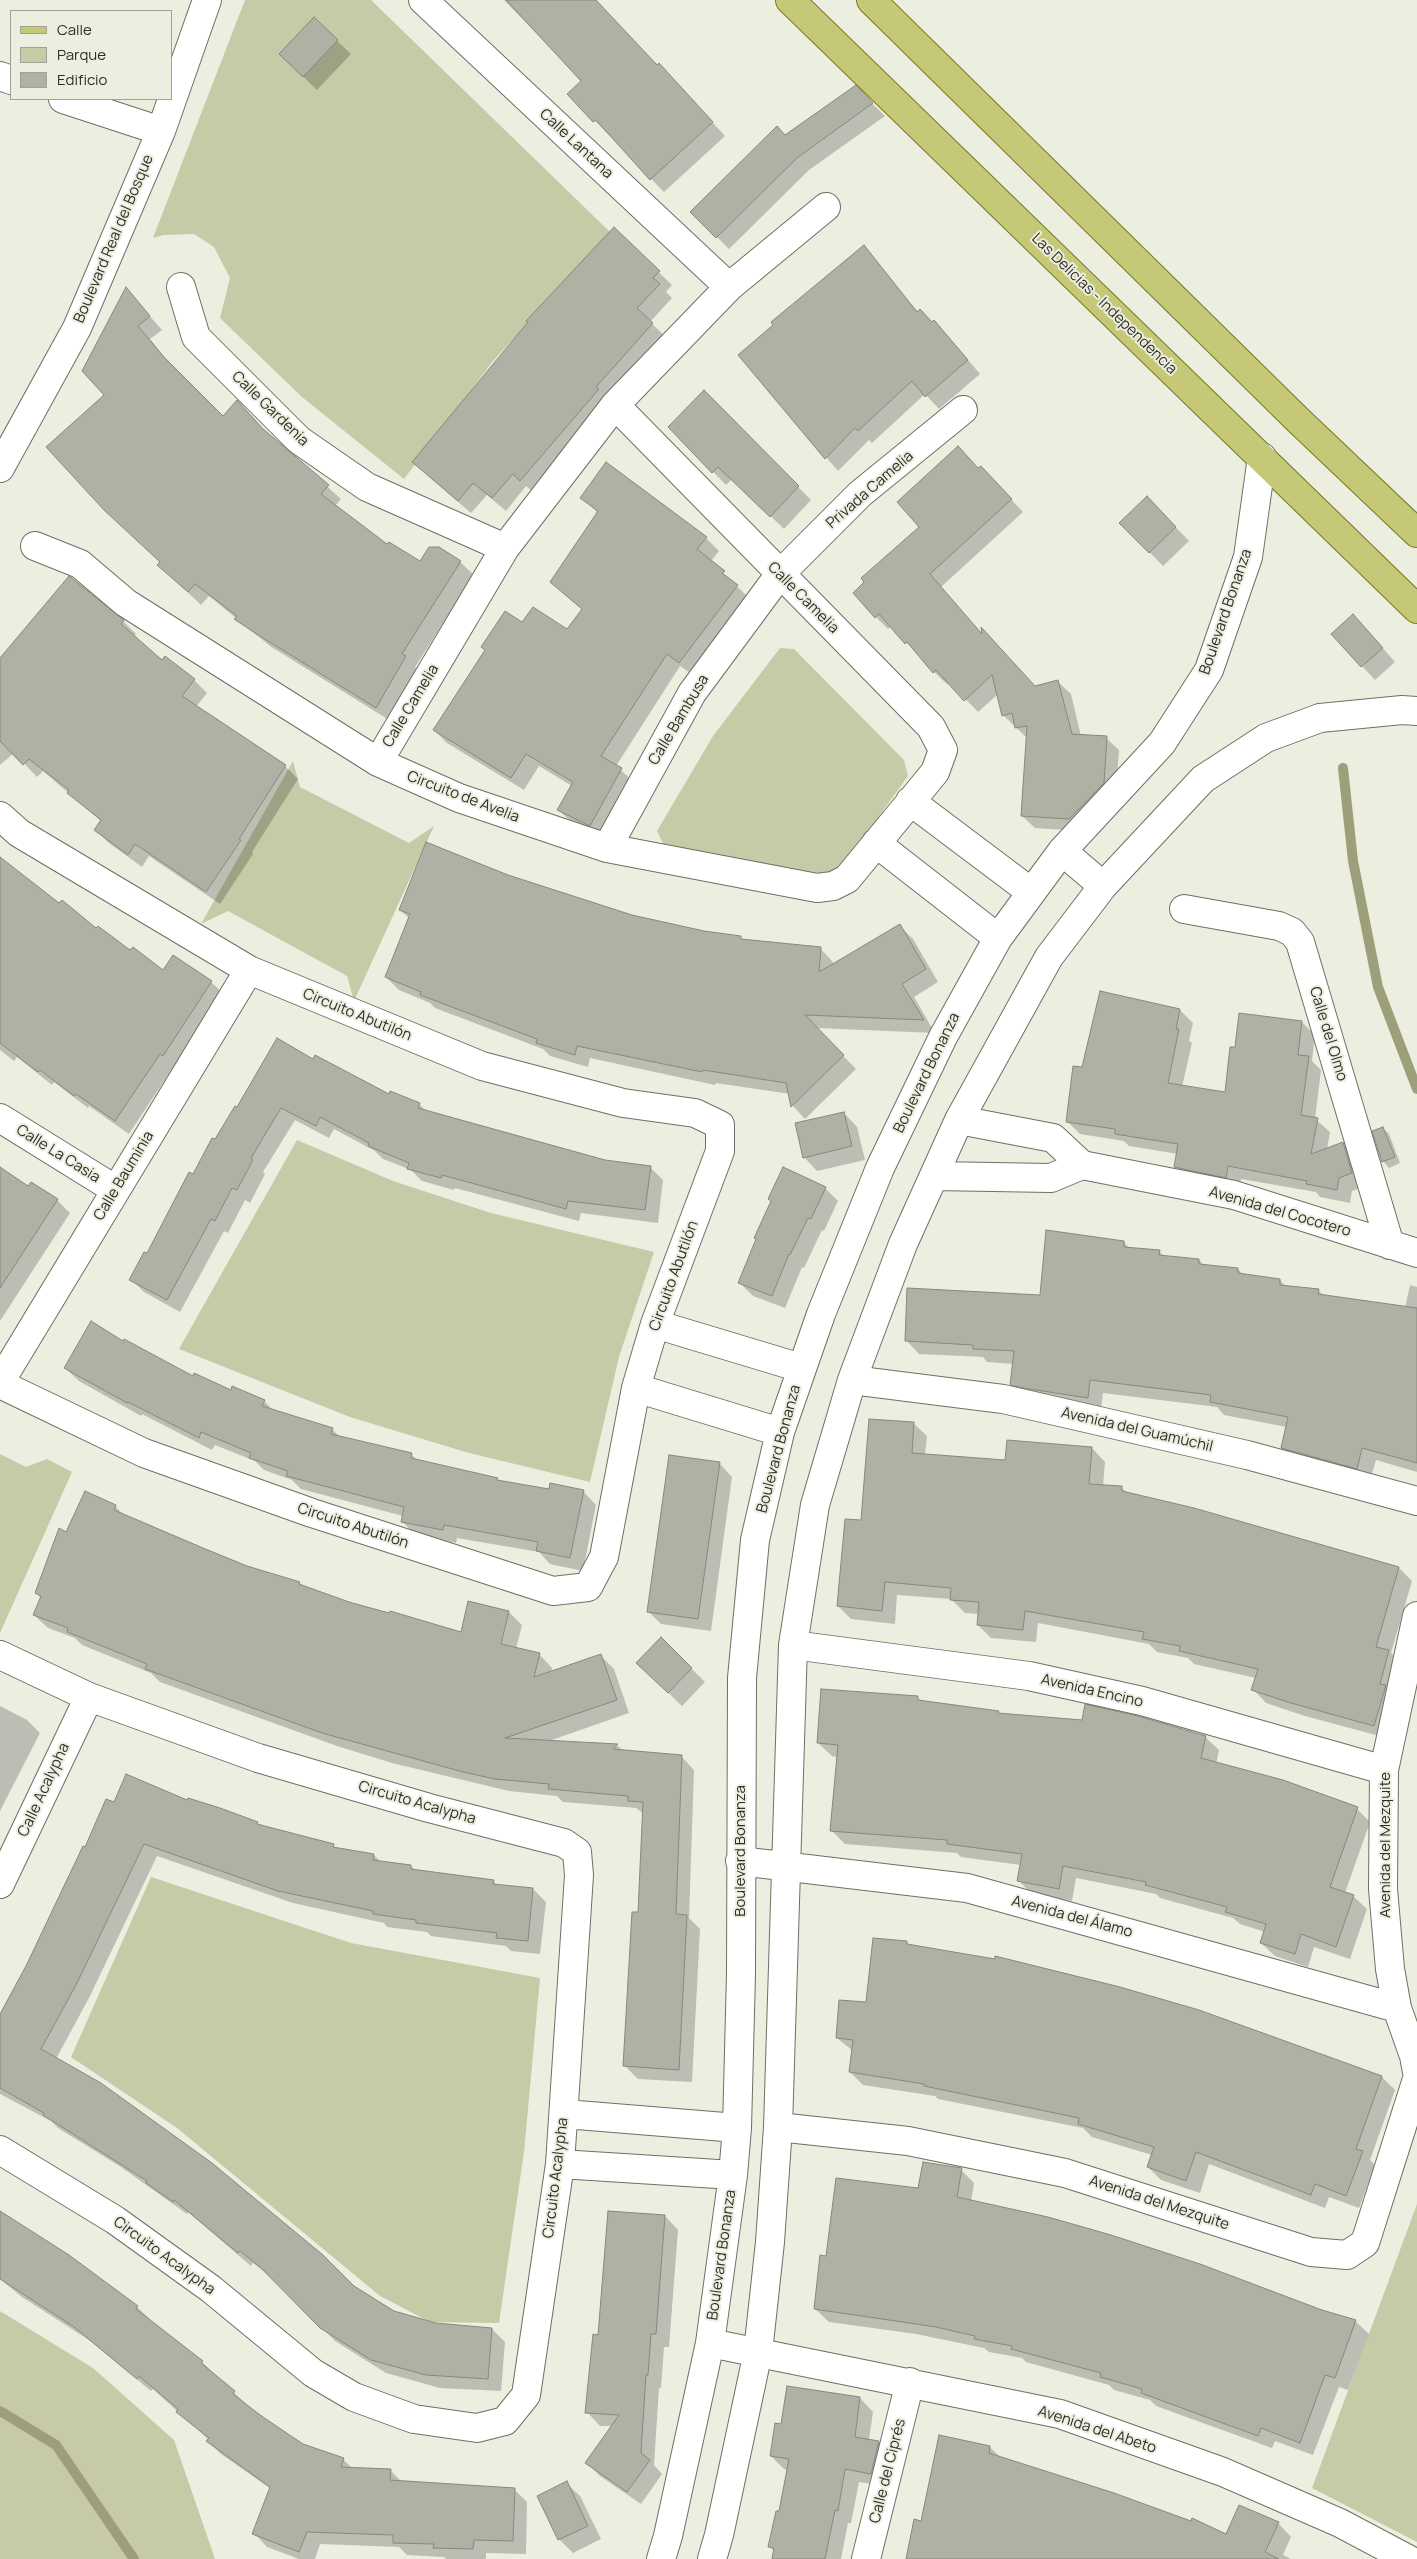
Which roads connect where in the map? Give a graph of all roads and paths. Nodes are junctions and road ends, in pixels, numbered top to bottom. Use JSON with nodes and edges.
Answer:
{"nodes":[{"id":1,"x":207,"y":0,"type":"edge"},
{"id":2,"x":423,"y":0,"type":"edge"},
{"id":3,"x":790,"y":0,"type":"edge"},
{"id":4,"x":871,"y":0,"type":"edge"},
{"id":5,"x":66,"y":100,"type":"edge"},
{"id":6,"x":172,"y":100,"type":"edge"},
{"id":7,"x":172,"y":100,"type":"edge"},
{"id":8,"x":161,"y":131,"type":"junction"},
{"id":9,"x":826,"y":207,"type":"dead end"},
{"id":10,"x":180,"y":287,"type":"dead end"},
{"id":11,"x":729,"y":287,"type":"junction"},
{"id":12,"x":615,"y":405,"type":"junction"},
{"id":13,"x":963,"y":410,"type":"dead end"},
{"id":14,"x":1262,"y":457,"type":"junction"},
{"id":15,"x":0,"y":468,"type":"edge"},
{"id":16,"x":1417,"y":533,"type":"edge"},
{"id":17,"x":35,"y":546,"type":"dead end"},
{"id":18,"x":505,"y":548,"type":"junction"},
{"id":19,"x":780,"y":574,"type":"junction"},
{"id":20,"x":1417,"y":610,"type":"edge"},
{"id":21,"x":1417,"y":711,"type":"edge"},
{"id":22,"x":378,"y":762,"type":"junction"},
{"id":23,"x":910,"y":801,"type":"junction"},
{"id":24,"x":0,"y":816,"type":"edge"},
{"id":25,"x":876,"y":843,"type":"junction"},
{"id":26,"x":607,"y":848,"type":"junction"},
{"id":27,"x":1062,"y":851,"type":"junction"},
{"id":28,"x":1102,"y":886,"type":"junction"},
{"id":29,"x":1031,"y":892,"type":"junction"},
{"id":30,"x":1184,"y":909,"type":"dead end"},
{"id":31,"x":998,"y":938,"type":"junction"},
{"id":32,"x":249,"y":970,"type":"junction"},
{"id":33,"x":0,"y":1118,"type":"edge"},
{"id":34,"x":959,"y":1120,"type":"junction"},
{"id":35,"x":1082,"y":1165,"type":"junction"},
{"id":36,"x":934,"y":1176,"type":"junction"},
{"id":37,"x":116,"y":1190,"type":"junction"},
{"id":38,"x":1390,"y":1245,"type":"junction"},
{"id":39,"x":1417,"y":1253,"type":"edge"},
{"id":40,"x":655,"y":1324,"type":"junction"},
{"id":41,"x":801,"y":1368,"type":"junction"},
{"id":42,"x":852,"y":1380,"type":"junction"},
{"id":43,"x":0,"y":1383,"type":"edge"},
{"id":44,"x":636,"y":1388,"type":"junction"},
{"id":45,"x":780,"y":1432,"type":"junction"},
{"id":46,"x":1417,"y":1501,"type":"edge"},
{"id":47,"x":1417,"y":1616,"type":"edge"},
{"id":48,"x":793,"y":1645,"type":"junction"},
{"id":49,"x":0,"y":1655,"type":"edge"},
{"id":50,"x":89,"y":1697,"type":"junction"},
{"id":51,"x":1384,"y":1770,"type":"junction"},
{"id":52,"x":740,"y":1861,"type":"junction"},
{"id":53,"x":788,"y":1865,"type":"junction"},
{"id":54,"x":0,"y":1884,"type":"edge"},
{"id":55,"x":1396,"y":2008,"type":"junction"},
{"id":56,"x":1417,"y":2072,"type":"edge"},
{"id":57,"x":1417,"y":2079,"type":"edge"},
{"id":58,"x":564,"y":2114,"type":"junction"},
{"id":59,"x":778,"y":2127,"type":"junction"},
{"id":60,"x":737,"y":2128,"type":"junction"},
{"id":61,"x":0,"y":2150,"type":"edge"},
{"id":62,"x":560,"y":2164,"type":"junction"},
{"id":63,"x":733,"y":2175,"type":"junction"},
{"id":64,"x":710,"y":2343,"type":"junction"},
{"id":65,"x":758,"y":2352,"type":"junction"},
{"id":66,"x":910,"y":2382,"type":"junction"},
{"id":67,"x":660,"y":2559,"type":"edge"},
{"id":68,"x":712,"y":2559,"type":"edge"},
{"id":69,"x":866,"y":2559,"type":"edge"},
{"id":70,"x":1408,"y":2559,"type":"edge"}],
"edges":[{"from":1,"to":7,"type":"street","name":"Boulevard Real del Bosque"},
{"from":2,"to":11,"type":"street","name":"Calle Lantana"},
{"from":3,"to":14,"type":"main road","name":"Las Delicias - Independencia"},
{"from":4,"to":16,"type":"main road"},
{"from":5,"to":8,"type":"street"},
{"from":6,"to":8,"type":"street","name":"Boulevard Real del Bosque"},
{"from":8,"to":15,"type":"street","name":"Boulevard Real del Bosque"},
{"from":9,"to":11,"type":"street","name":"Calle Camelia"},
{"from":10,"to":18,"type":"street","name":"Calle Gardenia"},
{"from":11,"to":12,"type":"street","name":"Calle Camelia"},
{"from":12,"to":18,"type":"street","name":"Calle Camelia"},
{"from":12,"to":19,"type":"street","name":"Calle Camelia"},
{"from":13,"to":19,"type":"street","name":"Privada Camelia"},
{"from":14,"to":20,"type":"main road","name":"Las Delicias - Independencia"},
{"from":14,"to":27,"type":"street","name":"Boulevard Bonanza"},
{"from":17,"to":22,"type":"street","name":"Circuito de Avelia"},
{"from":18,"to":22,"type":"street","name":"Calle Camelia"},
{"from":19,"to":23,"type":"street","name":"Calle Camelia"},
{"from":19,"to":26,"type":"street","name":"Calle Bambusa"},
{"from":21,"to":28,"type":"street"},
{"from":22,"to":26,"type":"street","name":"Circuito de Avelia"},
{"from":23,"to":25,"type":"street","name":"Circuito de Avelia"},
{"from":23,"to":29,"type":"street"},
{"from":24,"to":32,"type":"street","name":"Circuito Abutilón"},
{"from":25,"to":26,"type":"street","name":"Circuito de Avelia"},
{"from":25,"to":31,"type":"street"},
{"from":27,"to":28,"type":"street"},
{"from":27,"to":29,"type":"street","name":"Boulevard Bonanza"},
{"from":28,"to":34,"type":"street"},
{"from":29,"to":31,"type":"street","name":"Boulevard Bonanza"},
{"from":30,"to":38,"type":"street","name":"Calle del Olmo"},
{"from":31,"to":41,"type":"street","name":"Boulevard Bonanza"},
{"from":32,"to":37,"type":"street","name":"Calle Bauminia"},
{"from":32,"to":40,"type":"street","name":"Circuito Abutilón"},
{"from":33,"to":37,"type":"street","name":"Calle La Casia"},
{"from":34,"to":35,"type":"street"},
{"from":34,"to":36,"type":"street"},
{"from":35,"to":36,"type":"street"},
{"from":35,"to":38,"type":"street","name":"Avenida del Cocotero"},
{"from":36,"to":42,"type":"street"},
{"from":37,"to":43,"type":"street","name":"Calle Bauminia"},
{"from":38,"to":39,"type":"street","name":"Avenida del Cocotero"},
{"from":40,"to":41,"type":"street"},
{"from":40,"to":44,"type":"street","name":"Circuito Abutilón"},
{"from":41,"to":45,"type":"street","name":"Boulevard Bonanza"},
{"from":42,"to":46,"type":"street","name":"Avenida del Guamúchil"},
{"from":42,"to":48,"type":"street"},
{"from":43,"to":44,"type":"street","name":"Circuito Abutilón"},
{"from":44,"to":45,"type":"street"},
{"from":45,"to":52,"type":"street","name":"Boulevard Bonanza"},
{"from":47,"to":51,"type":"street","name":"Avenida del Mezquite"},
{"from":48,"to":51,"type":"street","name":"Avenida Encino"},
{"from":48,"to":53,"type":"street"},
{"from":49,"to":50,"type":"street"},
{"from":50,"to":54,"type":"street","name":"Calle Acalypha"},
{"from":50,"to":58,"type":"street","name":"Circuito Acalypha"},
{"from":51,"to":55,"type":"street","name":"Avenida del Mezquite"},
{"from":52,"to":53,"type":"street","name":"Avenida del Álamo"},
{"from":52,"to":60,"type":"street","name":"Boulevard Bonanza"},
{"from":53,"to":55,"type":"street","name":"Avenida del Álamo"},
{"from":53,"to":59,"type":"street"},
{"from":55,"to":56,"type":"street","name":"Avenida del Mezquite"},
{"from":57,"to":59,"type":"street","name":"Avenida del Mezquite"},
{"from":58,"to":60,"type":"street"},
{"from":58,"to":62,"type":"street","name":"Circuito Acalypha"},
{"from":59,"to":65,"type":"street"},
{"from":60,"to":63,"type":"street","name":"Boulevard Bonanza"},
{"from":61,"to":62,"type":"street","name":"Circuito Acalypha"},
{"from":62,"to":63,"type":"street"},
{"from":63,"to":64,"type":"street","name":"Boulevard Bonanza"},
{"from":64,"to":65,"type":"street","name":"Avenida del Abeto"},
{"from":64,"to":67,"type":"street","name":"Boulevard Bonanza"},
{"from":65,"to":66,"type":"street","name":"Avenida del Abeto"},
{"from":65,"to":68,"type":"street"},
{"from":66,"to":69,"type":"street","name":"Calle del Ciprés"},
{"from":66,"to":70,"type":"street","name":"Avenida del Abeto"}]}
